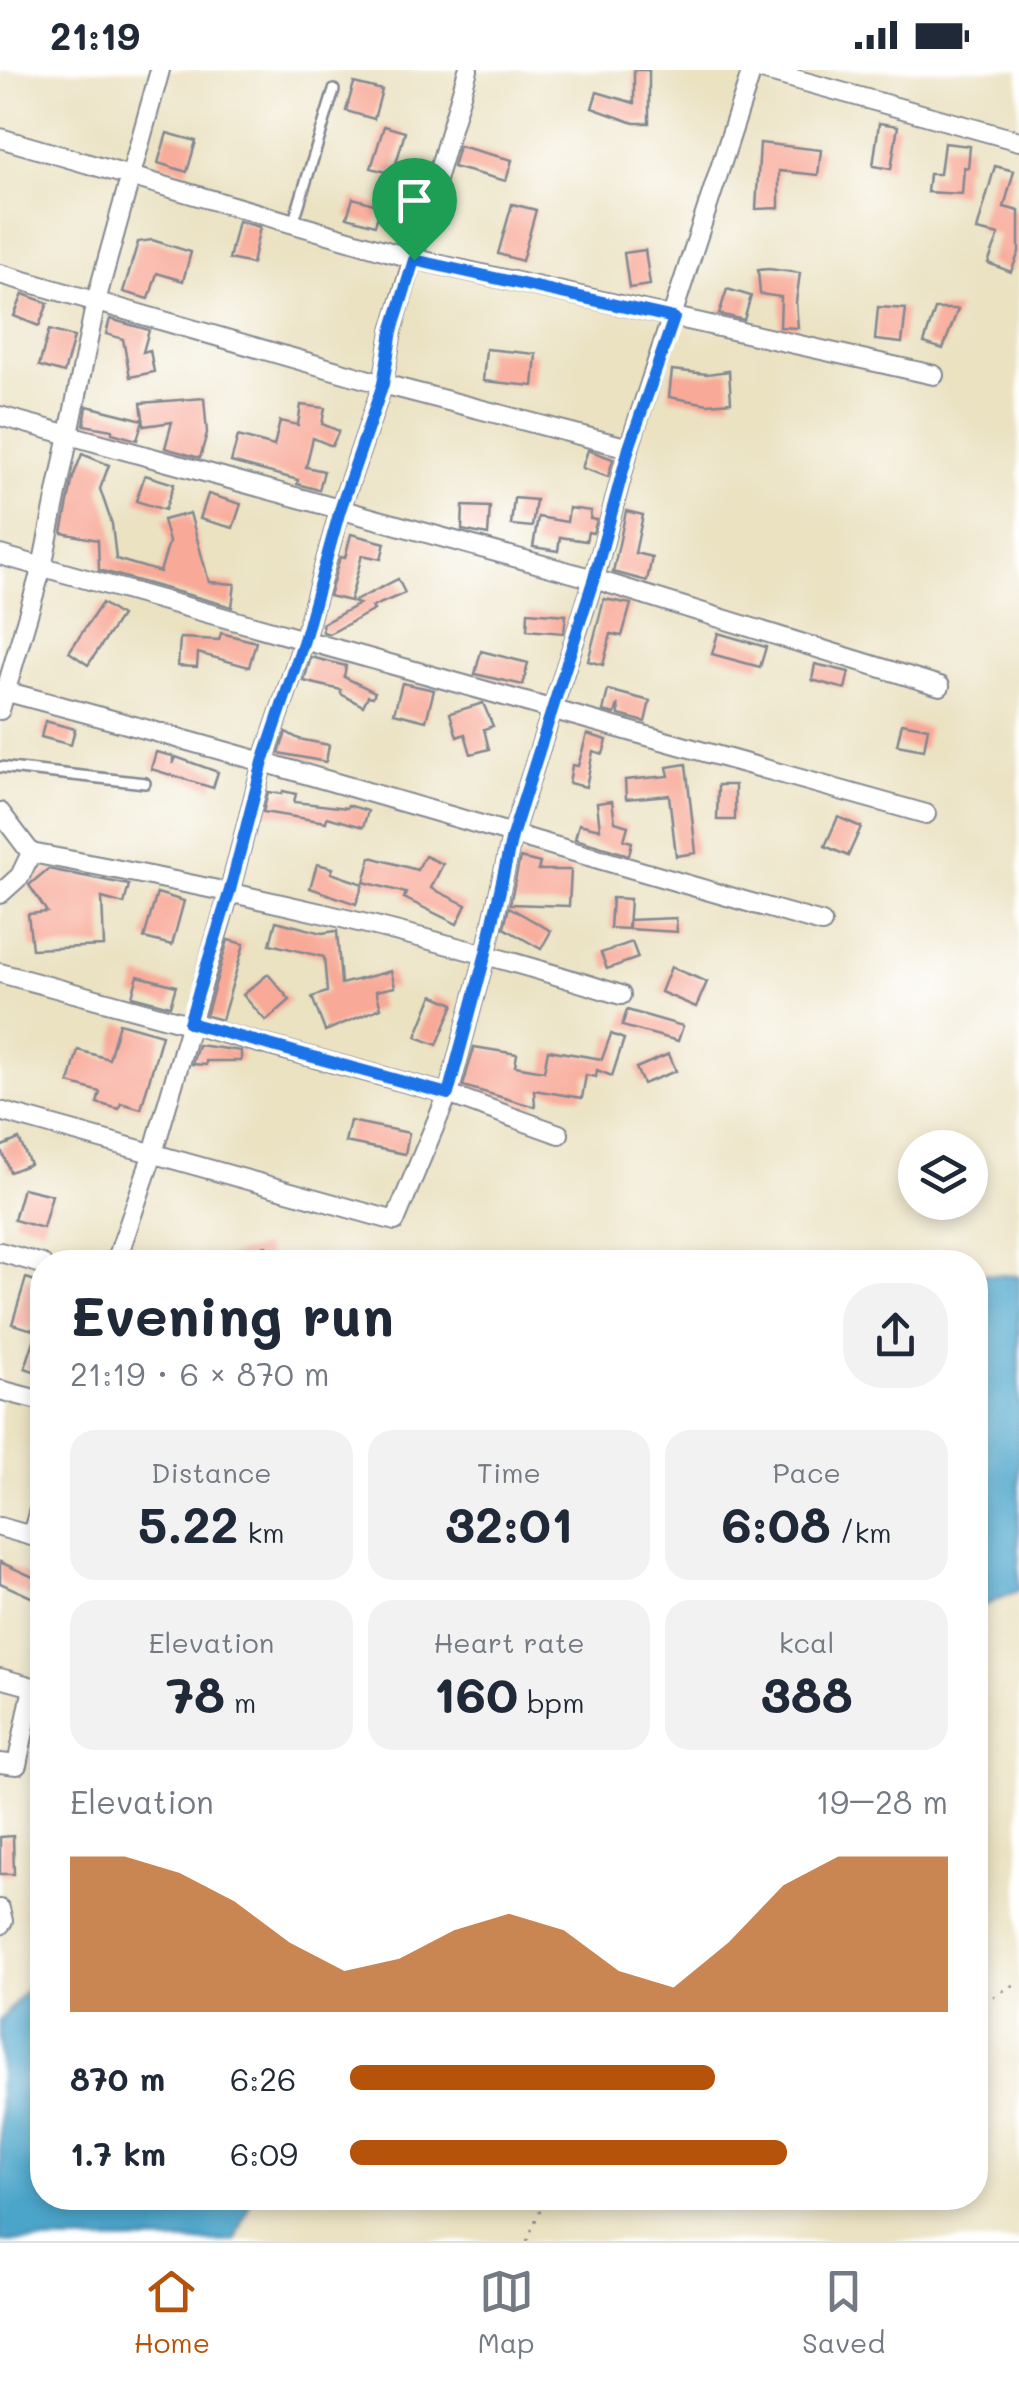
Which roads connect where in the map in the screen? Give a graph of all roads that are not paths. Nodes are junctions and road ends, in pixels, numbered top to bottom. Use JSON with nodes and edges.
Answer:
{"nodes":[{"id":1,"x":160,"y":70,"type":"edge"},
{"id":2,"x":468,"y":70,"type":"edge"},
{"id":3,"x":752,"y":70,"type":"edge"},
{"id":4,"x":762,"y":70,"type":"edge"},
{"id":5,"x":334,"y":90,"type":"dead end"},
{"id":6,"x":0,"y":138,"type":"edge"},
{"id":7,"x":1019,"y":142,"type":"edge"},
{"id":8,"x":130,"y":177,"type":"junction"},
{"id":9,"x":293,"y":224,"type":"junction"},
{"id":10,"x":414,"y":260,"type":"junction"},
{"id":11,"x":0,"y":274,"type":"edge"},
{"id":12,"x":96,"y":300,"type":"junction"},
{"id":13,"x":674,"y":318,"type":"junction"},
{"id":14,"x":934,"y":375,"type":"dead end"},
{"id":15,"x":383,"y":384,"type":"junction"},
{"id":16,"x":0,"y":416,"type":"edge"},
{"id":17,"x":70,"y":434,"type":"junction"},
{"id":18,"x":629,"y":448,"type":"junction"},
{"id":19,"x":340,"y":510,"type":"junction"},
{"id":20,"x":0,"y":554,"type":"edge"},
{"id":21,"x":42,"y":566,"type":"junction"},
{"id":22,"x":594,"y":578,"type":"junction"},
{"id":23,"x":304,"y":640,"type":"junction"},
{"id":24,"x":940,"y":686,"type":"dead end"},
{"id":25,"x":2,"y":697,"type":"edge"},
{"id":26,"x":554,"y":712,"type":"junction"},
{"id":27,"x":263,"y":762,"type":"junction"},
{"id":28,"x":0,"y":766,"type":"edge"},
{"id":29,"x":145,"y":783,"type":"dead end"},
{"id":30,"x":0,"y":812,"type":"edge"},
{"id":31,"x":926,"y":814,"type":"dead end"},
{"id":32,"x":512,"y":836,"type":"junction"},
{"id":33,"x":31,"y":853,"type":"junction"},
{"id":34,"x":230,"y":890,"type":"junction"},
{"id":35,"x":0,"y":894,"type":"edge"},
{"id":36,"x":822,"y":923,"type":"dead end"},
{"id":37,"x":486,"y":953,"type":"junction"},
{"id":38,"x":0,"y":973,"type":"edge"},
{"id":39,"x":621,"y":995,"type":"dead end"},
{"id":40,"x":189,"y":1023,"type":"junction"},
{"id":41,"x":448,"y":1094,"type":"junction"},
{"id":42,"x":0,"y":1111,"type":"edge"},
{"id":43,"x":559,"y":1134,"type":"dead end"},
{"id":44,"x":153,"y":1153,"type":"junction"},
{"id":45,"x":120,"y":1250,"type":"edge"},
{"id":46,"x":0,"y":1252,"type":"edge"},
{"id":47,"x":30,"y":1261,"type":"edge"},
{"id":48,"x":0,"y":1390,"type":"edge"},
{"id":49,"x":30,"y":1398,"type":"edge"},
{"id":50,"x":0,"y":1527,"type":"edge"},
{"id":51,"x":30,"y":1535,"type":"edge"},
{"id":52,"x":0,"y":1678,"type":"edge"},
{"id":53,"x":30,"y":1686,"type":"edge"},
{"id":54,"x":30,"y":1697,"type":"edge"},
{"id":55,"x":0,"y":1763,"type":"edge"},
{"id":56,"x":0,"y":1909,"type":"edge"},
{"id":57,"x":0,"y":1925,"type":"edge"}],
"edges":[{"from":1,"to":8,"type":"street"},
{"from":2,"to":10,"type":"street"},
{"from":3,"to":13,"type":"street"},
{"from":4,"to":7,"type":"street"},
{"from":5,"to":9,"type":"lane"},
{"from":6,"to":8,"type":"street"},
{"from":8,"to":9,"type":"street"},
{"from":8,"to":12,"type":"street"},
{"from":9,"to":10,"type":"street"},
{"from":10,"to":13,"type":"street"},
{"from":10,"to":15,"type":"street"},
{"from":11,"to":12,"type":"street"},
{"from":12,"to":15,"type":"street"},
{"from":12,"to":17,"type":"street"},
{"from":13,"to":14,"type":"street"},
{"from":13,"to":18,"type":"street"},
{"from":15,"to":18,"type":"street"},
{"from":15,"to":19,"type":"street"},
{"from":16,"to":17,"type":"street"},
{"from":17,"to":19,"type":"street"},
{"from":17,"to":21,"type":"street"},
{"from":18,"to":22,"type":"street"},
{"from":19,"to":22,"type":"street"},
{"from":19,"to":23,"type":"street"},
{"from":20,"to":21,"type":"street"},
{"from":21,"to":23,"type":"street"},
{"from":21,"to":25,"type":"street"},
{"from":22,"to":24,"type":"street"},
{"from":22,"to":26,"type":"street"},
{"from":23,"to":26,"type":"street"},
{"from":23,"to":27,"type":"street"},
{"from":25,"to":27,"type":"street"},
{"from":26,"to":31,"type":"street"},
{"from":26,"to":32,"type":"street"},
{"from":27,"to":32,"type":"street"},
{"from":27,"to":34,"type":"street"},
{"from":28,"to":29,"type":"lane"},
{"from":30,"to":33,"type":"street"},
{"from":32,"to":36,"type":"street"},
{"from":32,"to":37,"type":"street"},
{"from":33,"to":34,"type":"street"},
{"from":33,"to":35,"type":"street"},
{"from":34,"to":37,"type":"street"},
{"from":34,"to":40,"type":"street"},
{"from":37,"to":39,"type":"street"},
{"from":37,"to":41,"type":"street"},
{"from":38,"to":40,"type":"street"},
{"from":40,"to":41,"type":"street"},
{"from":40,"to":44,"type":"street"},
{"from":41,"to":43,"type":"street"},
{"from":41,"to":44,"type":"street"},
{"from":42,"to":44,"type":"street"},
{"from":44,"to":45,"type":"street"},
{"from":46,"to":47,"type":"street"},
{"from":48,"to":49,"type":"street"},
{"from":50,"to":51,"type":"street"},
{"from":52,"to":53,"type":"street"},
{"from":54,"to":55,"type":"street"},
{"from":56,"to":57,"type":"street"}]}
